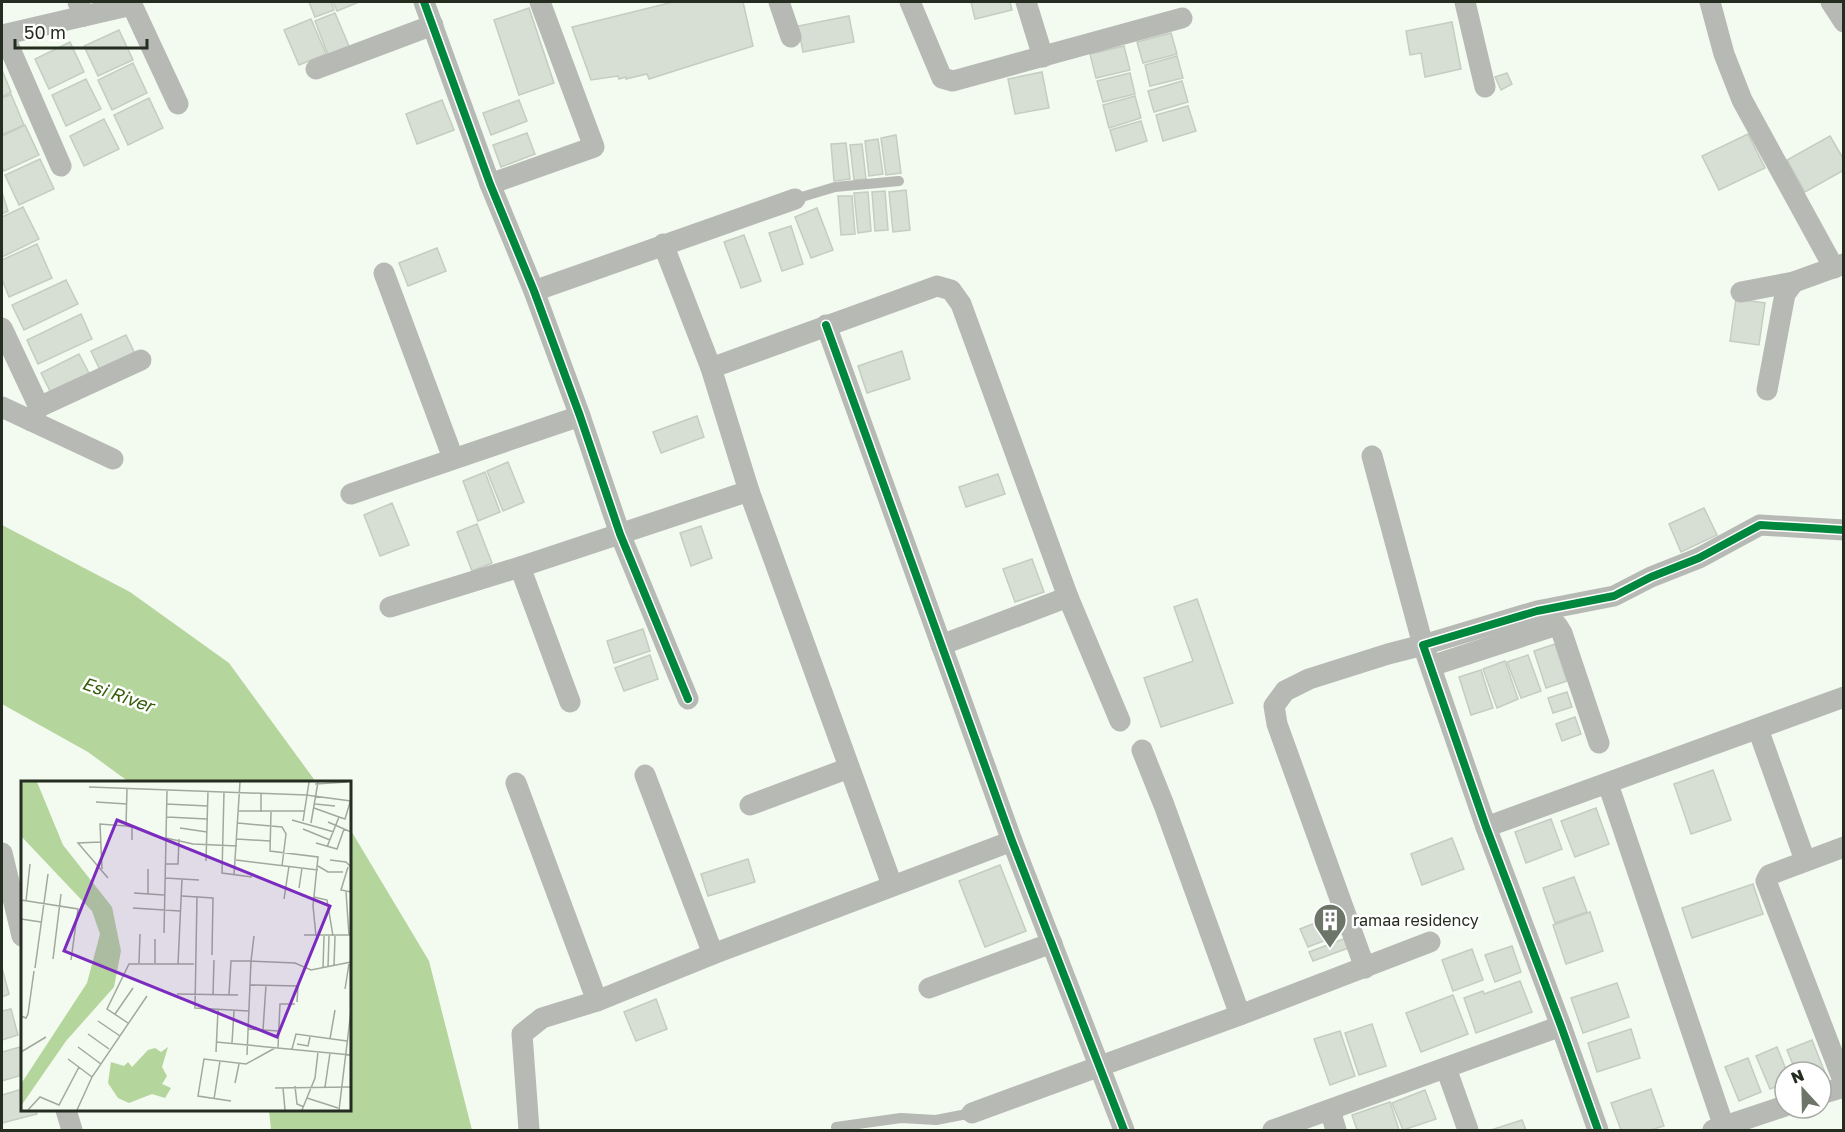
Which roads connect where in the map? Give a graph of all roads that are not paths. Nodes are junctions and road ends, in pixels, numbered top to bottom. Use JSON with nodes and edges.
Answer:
{"nodes":[{"id":1,"x":424,"y":2,"type":"edge"},
{"id":2,"x":540,"y":2,"type":"edge"},
{"id":3,"x":779,"y":2,"type":"edge"},
{"id":4,"x":910,"y":2,"type":"edge"},
{"id":5,"x":1026,"y":2,"type":"edge"},
{"id":6,"x":1465,"y":2,"type":"edge"},
{"id":7,"x":1710,"y":2,"type":"edge"},
{"id":8,"x":1831,"y":2,"type":"edge"},
{"id":9,"x":81,"y":9,"type":"edge"},
{"id":10,"x":1182,"y":18,"type":"dead end"},
{"id":11,"x":1844,"y":22,"type":"edge"},
{"id":12,"x":433,"y":25,"type":"junction"},
{"id":13,"x":3,"y":35,"type":"edge"},
{"id":14,"x":791,"y":37,"type":"dead end"},
{"id":15,"x":1043,"y":57,"type":"junction"},
{"id":16,"x":316,"y":69,"type":"dead end"},
{"id":17,"x":1485,"y":87,"type":"dead end"},
{"id":18,"x":178,"y":104,"type":"dead end"},
{"id":19,"x":61,"y":166,"type":"dead end"},
{"id":20,"x":899,"y":181,"type":"dead end"},
{"id":21,"x":490,"y":184,"type":"junction"},
{"id":22,"x":795,"y":198,"type":"joint"},
{"id":23,"x":663,"y":244,"type":"junction"},
{"id":24,"x":1839,"y":266,"type":"edge"},
{"id":25,"x":384,"y":273,"type":"dead end"},
{"id":26,"x":1794,"y":282,"type":"junction"},
{"id":27,"x":534,"y":291,"type":"junction"},
{"id":28,"x":1741,"y":292,"type":"dead end"},
{"id":29,"x":826,"y":326,"type":"junction"},
{"id":30,"x":2,"y":328,"type":"edge"},
{"id":31,"x":141,"y":360,"type":"dead end"},
{"id":32,"x":711,"y":368,"type":"junction"},
{"id":33,"x":1767,"y":390,"type":"dead end"},
{"id":34,"x":2,"y":407,"type":"edge"},
{"id":35,"x":35,"y":414,"type":"junction"},
{"id":36,"x":580,"y":416,"type":"junction"},
{"id":37,"x":1372,"y":456,"type":"dead end"},
{"id":38,"x":453,"y":458,"type":"junction"},
{"id":39,"x":113,"y":459,"type":"dead end"},
{"id":40,"x":749,"y":490,"type":"junction"},
{"id":41,"x":351,"y":494,"type":"dead end"},
{"id":42,"x":1844,"y":530,"type":"edge"},
{"id":43,"x":620,"y":534,"type":"junction"},
{"id":44,"x":520,"y":567,"type":"junction"},
{"id":45,"x":1068,"y":597,"type":"junction"},
{"id":46,"x":390,"y":607,"type":"dead end"},
{"id":47,"x":941,"y":645,"type":"junction"},
{"id":48,"x":1424,"y":645,"type":"junction"},
{"id":49,"x":1431,"y":666,"type":"junction"},
{"id":50,"x":1844,"y":697,"type":"edge"},
{"id":51,"x":688,"y":699,"type":"dead end"},
{"id":52,"x":570,"y":702,"type":"dead end"},
{"id":53,"x":1120,"y":721,"type":"dead end"},
{"id":54,"x":1758,"y":729,"type":"junction"},
{"id":55,"x":1599,"y":742,"type":"dead end"},
{"id":56,"x":1142,"y":750,"type":"dead end"},
{"id":57,"x":849,"y":768,"type":"junction"},
{"id":58,"x":645,"y":775,"type":"dead end"},
{"id":59,"x":516,"y":783,"type":"dead end"},
{"id":60,"x":1608,"y":784,"type":"junction"},
{"id":61,"x":750,"y":805,"type":"dead end"},
{"id":62,"x":1486,"y":827,"type":"junction"},
{"id":63,"x":1012,"y":841,"type":"junction"},
{"id":64,"x":1844,"y":847,"type":"edge"},
{"id":65,"x":1802,"y":852,"type":"dead end"},
{"id":66,"x":2,"y":853,"type":"edge"},
{"id":67,"x":892,"y":885,"type":"junction"},
{"id":68,"x":21,"y":932,"type":"edge"},
{"id":69,"x":1430,"y":942,"type":"dead end"},
{"id":70,"x":1052,"y":943,"type":"junction"},
{"id":71,"x":713,"y":954,"type":"junction"},
{"id":72,"x":1365,"y":968,"type":"junction"},
{"id":73,"x":929,"y":988,"type":"dead end"},
{"id":74,"x":597,"y":1001,"type":"junction"},
{"id":75,"x":1240,"y":1015,"type":"junction"},
{"id":76,"x":1561,"y":1026,"type":"junction"},
{"id":77,"x":1100,"y":1068,"type":"junction"},
{"id":78,"x":1446,"y":1068,"type":"junction"},
{"id":79,"x":1844,"y":1085,"type":"edge"},
{"id":80,"x":1330,"y":1110,"type":"junction"},
{"id":81,"x":1773,"y":1110,"type":"edge"},
{"id":82,"x":66,"y":1111,"type":"edge"},
{"id":83,"x":972,"y":1113,"type":"joint"},
{"id":84,"x":836,"y":1127,"type":"dead end"},
{"id":85,"x":1718,"y":1129,"type":"edge"},
{"id":86,"x":72,"y":1131,"type":"edge"},
{"id":87,"x":529,"y":1131,"type":"edge"},
{"id":88,"x":1124,"y":1131,"type":"edge"},
{"id":89,"x":1274,"y":1131,"type":"edge"},
{"id":90,"x":1336,"y":1131,"type":"edge"},
{"id":91,"x":1467,"y":1131,"type":"edge"},
{"id":92,"x":1598,"y":1131,"type":"edge"}],
"edges":[{"from":1,"to":12,"type":"street"},
{"from":2,"to":21,"type":"street"},
{"from":3,"to":14,"type":"street"},
{"from":4,"to":15,"type":"street"},
{"from":5,"to":15,"type":"street"},
{"from":6,"to":17,"type":"street"},
{"from":7,"to":24,"type":"street"},
{"from":8,"to":11,"type":"street"},
{"from":9,"to":13,"type":"street"},
{"from":9,"to":18,"type":"street"},
{"from":10,"to":15,"type":"street"},
{"from":12,"to":16,"type":"street"},
{"from":12,"to":21,"type":"street"},
{"from":13,"to":19,"type":"street"},
{"from":20,"to":22,"type":"lane"},
{"from":21,"to":27,"type":"street"},
{"from":22,"to":23,"type":"street"},
{"from":23,"to":27,"type":"street"},
{"from":23,"to":32,"type":"street"},
{"from":24,"to":26,"type":"street"},
{"from":25,"to":38,"type":"street"},
{"from":26,"to":28,"type":"street"},
{"from":26,"to":33,"type":"street"},
{"from":27,"to":36,"type":"street"},
{"from":29,"to":32,"type":"street"},
{"from":29,"to":45,"type":"street"},
{"from":29,"to":47,"type":"street"},
{"from":30,"to":35,"type":"street"},
{"from":31,"to":35,"type":"street"},
{"from":32,"to":40,"type":"street"},
{"from":34,"to":35,"type":"street"},
{"from":35,"to":39,"type":"street"},
{"from":36,"to":38,"type":"street"},
{"from":36,"to":43,"type":"street"},
{"from":37,"to":48,"type":"street"},
{"from":38,"to":41,"type":"street"},
{"from":40,"to":43,"type":"street"},
{"from":40,"to":57,"type":"street"},
{"from":42,"to":48,"type":"street"},
{"from":43,"to":44,"type":"street"},
{"from":43,"to":51,"type":"street"},
{"from":44,"to":46,"type":"street"},
{"from":44,"to":52,"type":"street"},
{"from":45,"to":47,"type":"street"},
{"from":45,"to":53,"type":"street"},
{"from":47,"to":63,"type":"street"},
{"from":48,"to":49,"type":"street"},
{"from":48,"to":72,"type":"street"},
{"from":49,"to":55,"type":"street"},
{"from":49,"to":62,"type":"street"},
{"from":50,"to":54,"type":"street"},
{"from":54,"to":60,"type":"street"},
{"from":54,"to":65,"type":"street"},
{"from":56,"to":75,"type":"street"},
{"from":57,"to":61,"type":"street"},
{"from":57,"to":67,"type":"street"},
{"from":58,"to":71,"type":"street"},
{"from":59,"to":74,"type":"street"},
{"from":60,"to":62,"type":"street"},
{"from":60,"to":85,"type":"street"},
{"from":62,"to":76,"type":"street"},
{"from":63,"to":67,"type":"street"},
{"from":63,"to":70,"type":"street"},
{"from":64,"to":79,"type":"street"},
{"from":66,"to":68,"type":"street"},
{"from":67,"to":71,"type":"street"},
{"from":69,"to":72,"type":"street"},
{"from":70,"to":73,"type":"street"},
{"from":70,"to":77,"type":"street"},
{"from":71,"to":74,"type":"street"},
{"from":72,"to":75,"type":"street"},
{"from":74,"to":87,"type":"street"},
{"from":75,"to":77,"type":"street"},
{"from":76,"to":78,"type":"street"},
{"from":76,"to":92,"type":"street"},
{"from":77,"to":83,"type":"street"},
{"from":77,"to":88,"type":"street"},
{"from":78,"to":80,"type":"street"},
{"from":78,"to":91,"type":"street"},
{"from":80,"to":89,"type":"street"},
{"from":80,"to":90,"type":"street"},
{"from":81,"to":85,"type":"street"},
{"from":82,"to":86,"type":"street"},
{"from":83,"to":84,"type":"lane"}]}
